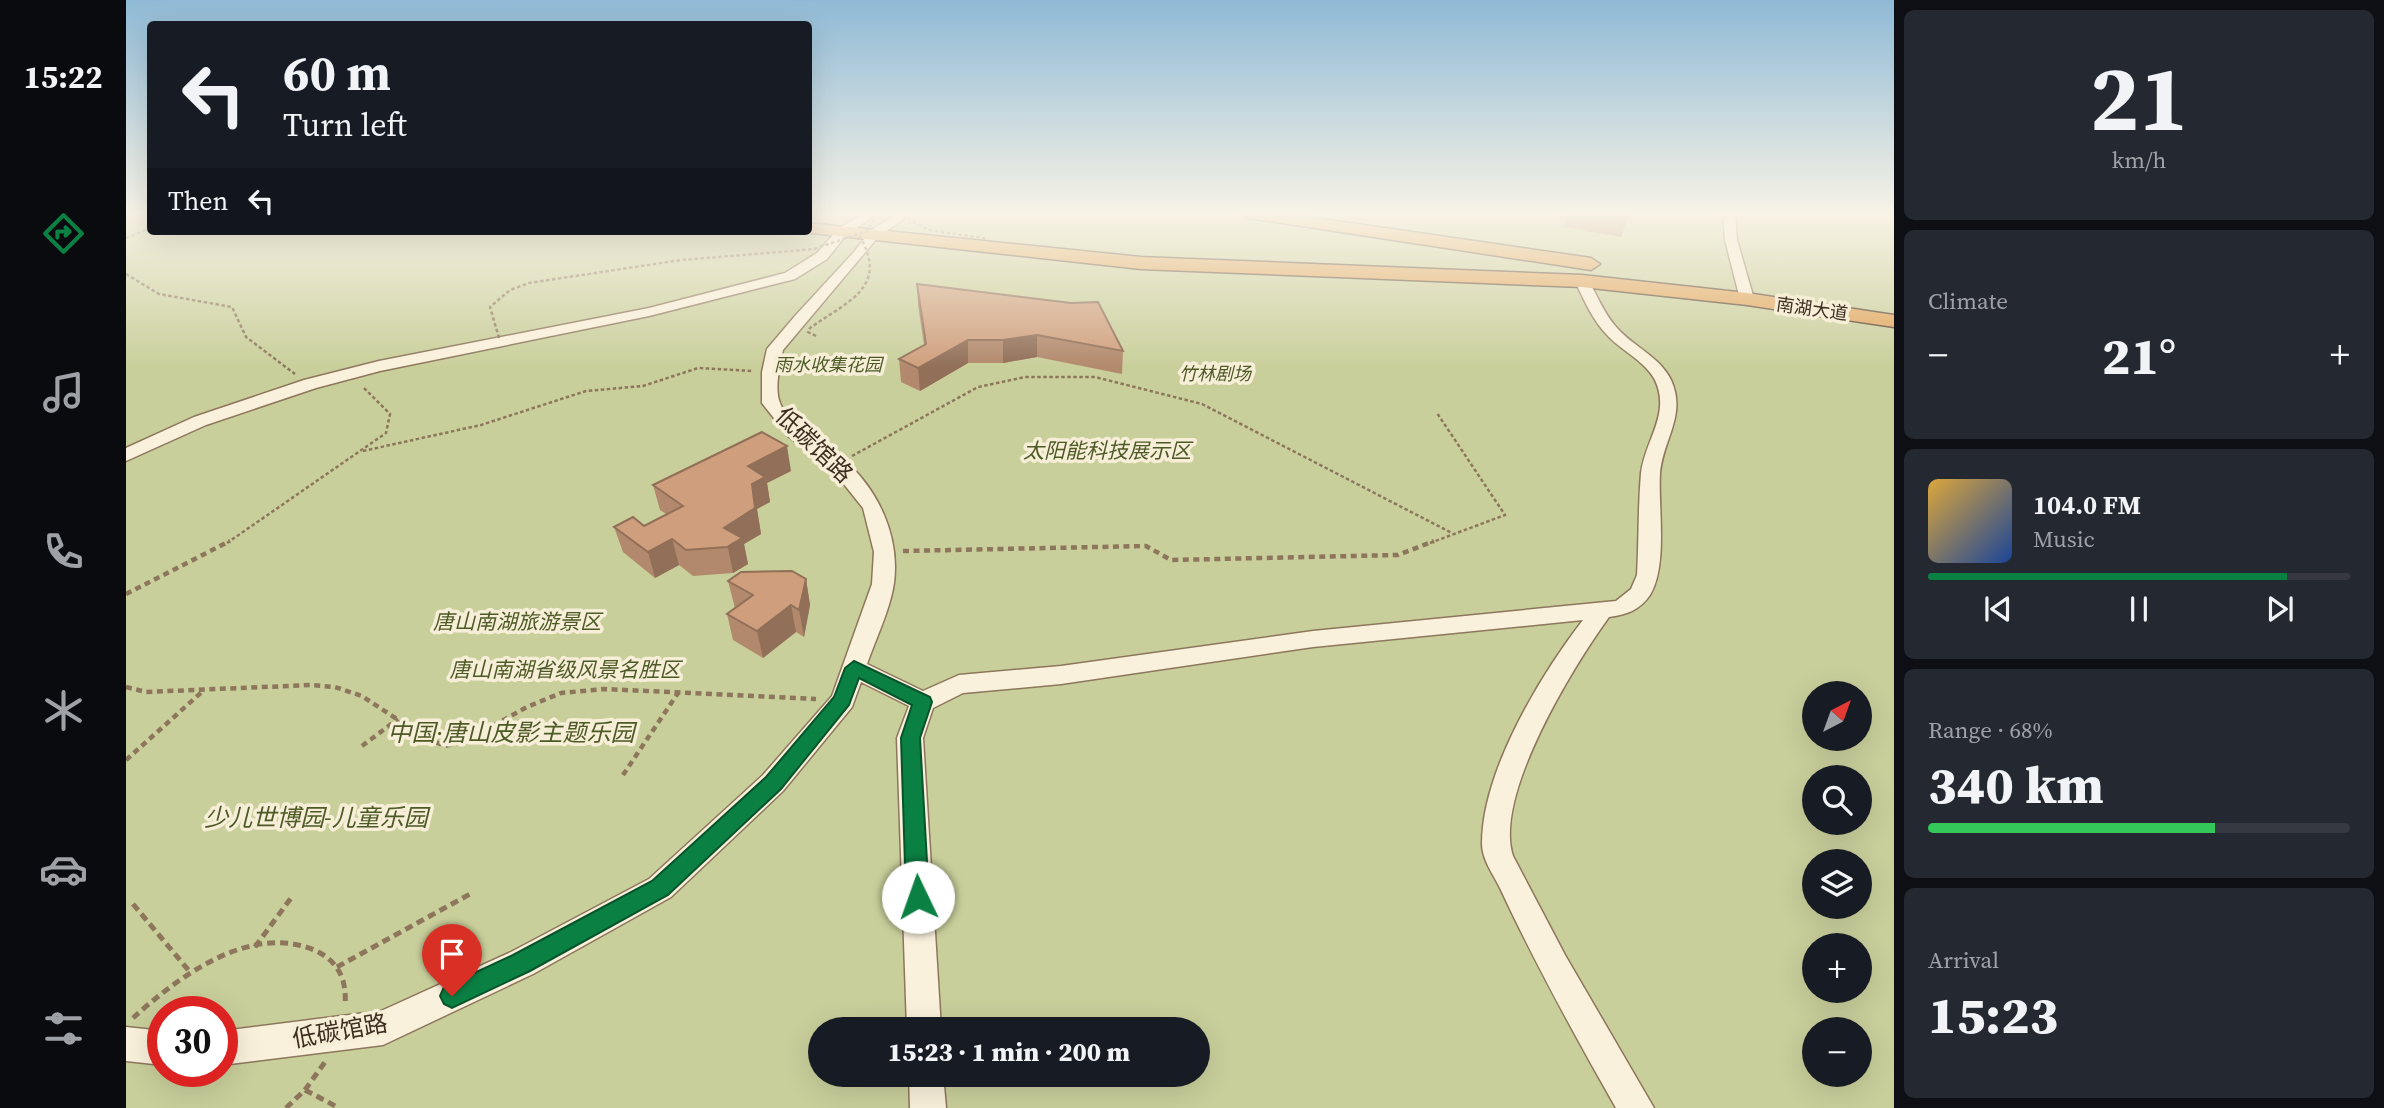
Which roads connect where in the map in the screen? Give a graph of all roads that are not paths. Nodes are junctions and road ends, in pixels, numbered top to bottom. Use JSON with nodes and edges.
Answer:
{"nodes":[{"id":1,"x":808,"y":265,"type":"edge"},
{"id":2,"x":850,"y":265,"type":"edge"},
{"id":3,"x":1183,"y":265,"type":"edge"},
{"id":4,"x":1565,"y":265,"type":"edge"},
{"id":5,"x":1737,"y":265,"type":"edge"},
{"id":6,"x":1582,"y":281,"type":"junction"},
{"id":7,"x":1745,"y":294,"type":"junction"},
{"id":8,"x":1894,"y":312,"type":"edge"},
{"id":9,"x":1894,"y":321,"type":"edge"},
{"id":10,"x":126,"y":455,"type":"edge"},
{"id":11,"x":1603,"y":609,"type":"junction"},
{"id":12,"x":854,"y":668,"type":"junction"},
{"id":13,"x":923,"y":702,"type":"junction"},
{"id":14,"x":923,"y":1017,"type":"edge"},
{"id":15,"x":126,"y":1044,"type":"edge"},
{"id":16,"x":147,"y":1046,"type":"edge"},
{"id":17,"x":238,"y":1046,"type":"edge"},
{"id":18,"x":927,"y":1087,"type":"edge"},
{"id":19,"x":928,"y":1108,"type":"edge"},
{"id":20,"x":1636,"y":1108,"type":"edge"}],
"edges":[{"from":1,"to":10,"type":"street"},
{"from":2,"to":12,"type":"street","name":"低碳馆路"},
{"from":3,"to":6,"type":"highway","name":"南湖大道"},
{"from":4,"to":7,"type":"highway","name":"南湖大道"},
{"from":5,"to":7,"type":"street"},
{"from":6,"to":7,"type":"highway","name":"南湖大道"},
{"from":6,"to":11,"type":"street"},
{"from":7,"to":8,"type":"highway","name":"南湖大道"},
{"from":7,"to":9,"type":"highway","name":"南湖大道"},
{"from":11,"to":13,"type":"street"},
{"from":11,"to":20,"type":"street"},
{"from":12,"to":13,"type":"street"},
{"from":12,"to":17,"type":"street","name":"低碳馆路"},
{"from":13,"to":14,"type":"street"},
{"from":15,"to":16,"type":"street"},
{"from":18,"to":19,"type":"street"}]}
